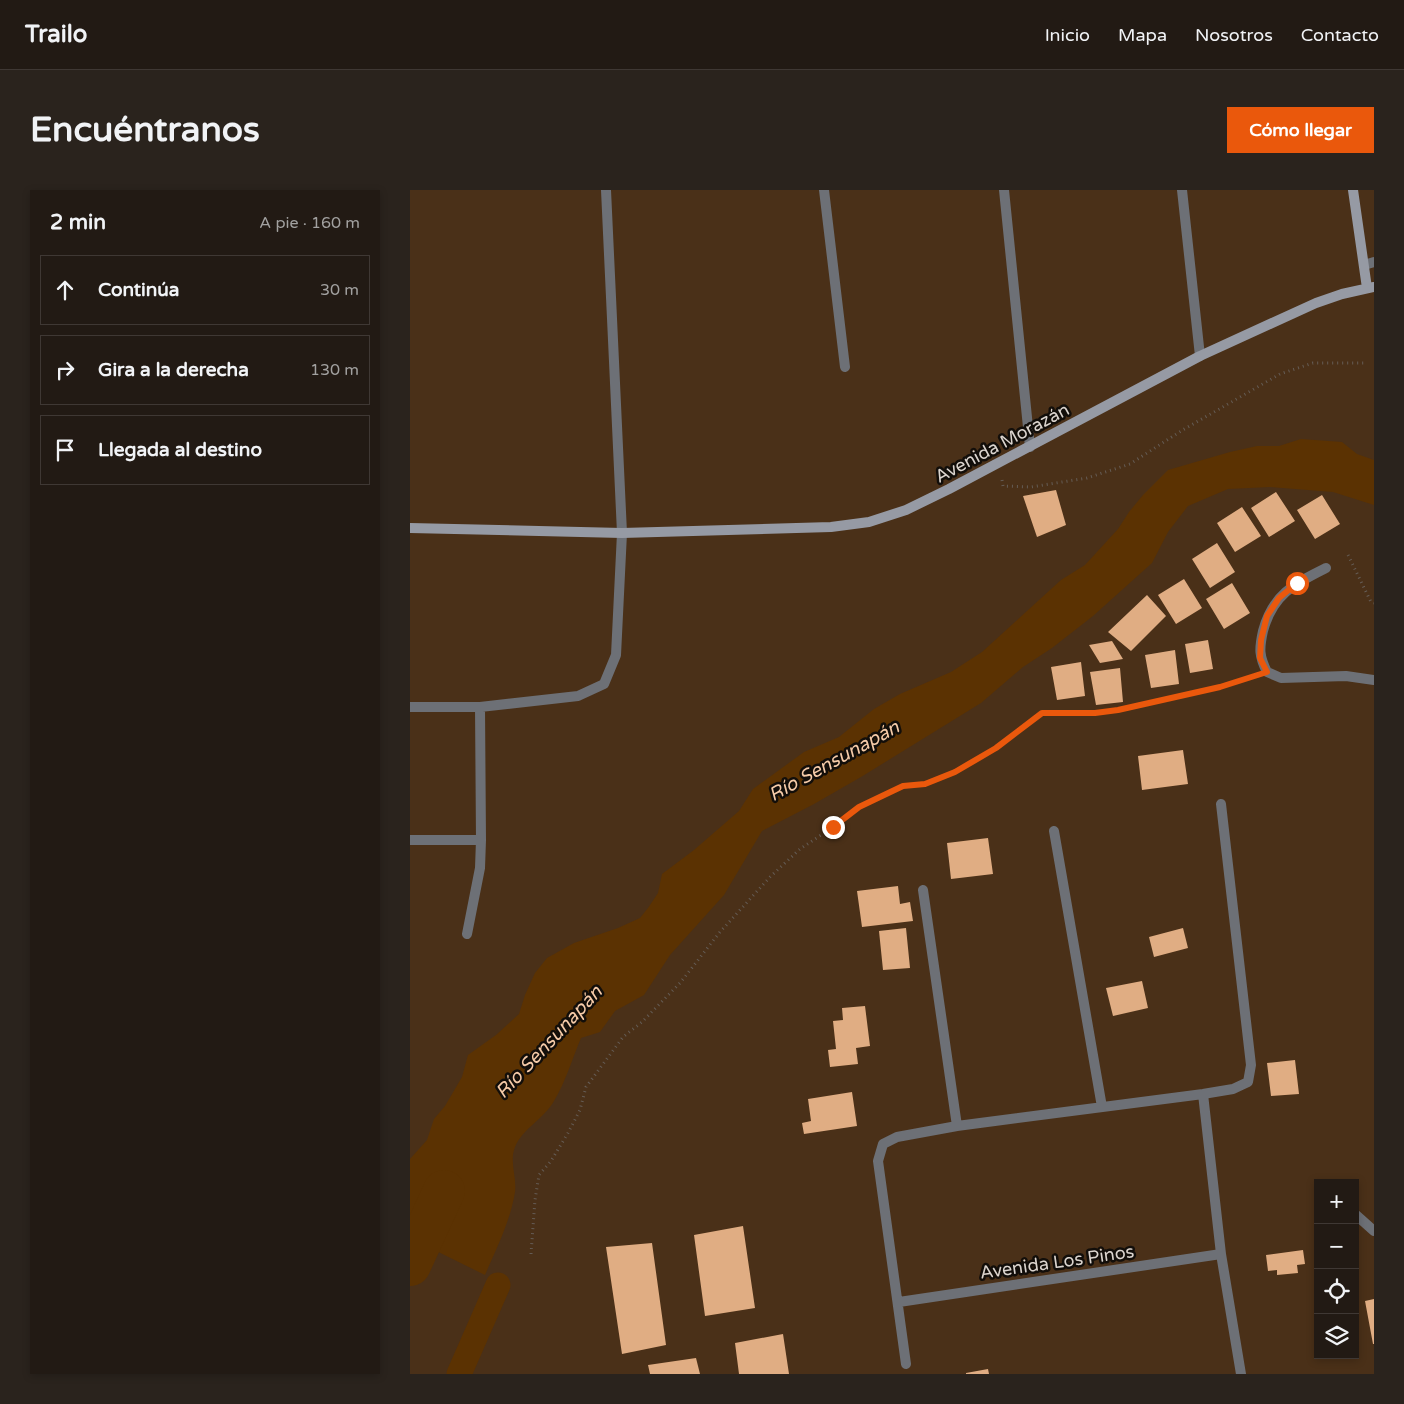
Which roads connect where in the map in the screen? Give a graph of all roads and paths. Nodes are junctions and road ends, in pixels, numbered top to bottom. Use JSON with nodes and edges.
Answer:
{"nodes":[{"id":1,"x":606,"y":190,"type":"edge"},
{"id":2,"x":824,"y":190,"type":"edge"},
{"id":3,"x":1004,"y":190,"type":"edge"},
{"id":4,"x":1182,"y":190,"type":"edge"},
{"id":5,"x":1353,"y":190,"type":"edge"},
{"id":6,"x":1369,"y":264,"type":"edge"},
{"id":7,"x":1371,"y":287,"type":"edge"},
{"id":8,"x":1200,"y":356,"type":"junction"},
{"id":9,"x":1364,"y":363,"type":"dead end"},
{"id":10,"x":845,"y":367,"type":"dead end"},
{"id":11,"x":1030,"y":447,"type":"junction"},
{"id":12,"x":1000,"y":462,"type":"junction"},
{"id":13,"x":410,"y":528,"type":"edge"},
{"id":14,"x":622,"y":532,"type":"junction"},
{"id":15,"x":1348,"y":554,"type":"dead end"},
{"id":16,"x":1326,"y":568,"type":"dead end"},
{"id":17,"x":1374,"y":603,"type":"edge"},
{"id":18,"x":1267,"y":672,"type":"junction"},
{"id":19,"x":1374,"y":680,"type":"edge"},
{"id":20,"x":410,"y":707,"type":"edge"},
{"id":21,"x":480,"y":707,"type":"junction"},
{"id":22,"x":1221,"y":804,"type":"dead end"},
{"id":23,"x":1054,"y":831,"type":"dead end"},
{"id":24,"x":410,"y":840,"type":"edge"},
{"id":25,"x":481,"y":840,"type":"junction"},
{"id":26,"x":923,"y":890,"type":"dead end"},
{"id":27,"x":467,"y":934,"type":"dead end"},
{"id":28,"x":1203,"y":1094,"type":"junction"},
{"id":29,"x":1102,"y":1107,"type":"junction"},
{"id":30,"x":957,"y":1126,"type":"junction"},
{"id":31,"x":1359,"y":1218,"type":"edge"},
{"id":32,"x":1374,"y":1231,"type":"edge"},
{"id":33,"x":531,"y":1254,"type":"dead end"},
{"id":34,"x":1221,"y":1254,"type":"junction"},
{"id":35,"x":899,"y":1302,"type":"junction"},
{"id":36,"x":906,"y":1364,"type":"dead end"},
{"id":37,"x":1241,"y":1374,"type":"edge"}],
"edges":[{"from":1,"to":14,"type":"street"},
{"from":2,"to":10,"type":"street"},
{"from":3,"to":11,"type":"street"},
{"from":4,"to":8,"type":"street"},
{"from":5,"to":6,"type":"main road"},
{"from":6,"to":7,"type":"main road"},
{"from":7,"to":8,"type":"main road","name":"Avenida Morazán"},
{"from":8,"to":11,"type":"main road","name":"Avenida Morazán"},
{"from":9,"to":12,"type":"path"},
{"from":11,"to":12,"type":"main road","name":"Avenida Morazán"},
{"from":12,"to":14,"type":"main road","name":"Avenida Morazán"},
{"from":13,"to":14,"type":"main road","name":"Avenida Morazán"},
{"from":14,"to":21,"type":"street"},
{"from":15,"to":17,"type":"path"},
{"from":16,"to":18,"type":"street"},
{"from":18,"to":19,"type":"street"},
{"from":18,"to":33,"type":"path"},
{"from":20,"to":21,"type":"street"},
{"from":21,"to":25,"type":"street"},
{"from":22,"to":28,"type":"street"},
{"from":23,"to":29,"type":"street"},
{"from":24,"to":25,"type":"street"},
{"from":25,"to":27,"type":"street"},
{"from":26,"to":30,"type":"street"},
{"from":28,"to":29,"type":"street"},
{"from":28,"to":34,"type":"street"},
{"from":29,"to":30,"type":"street"},
{"from":30,"to":35,"type":"street"},
{"from":31,"to":32,"type":"street"},
{"from":34,"to":35,"type":"street","name":"Avenida Los Pinos"},
{"from":34,"to":37,"type":"street"},
{"from":35,"to":36,"type":"street"}]}
